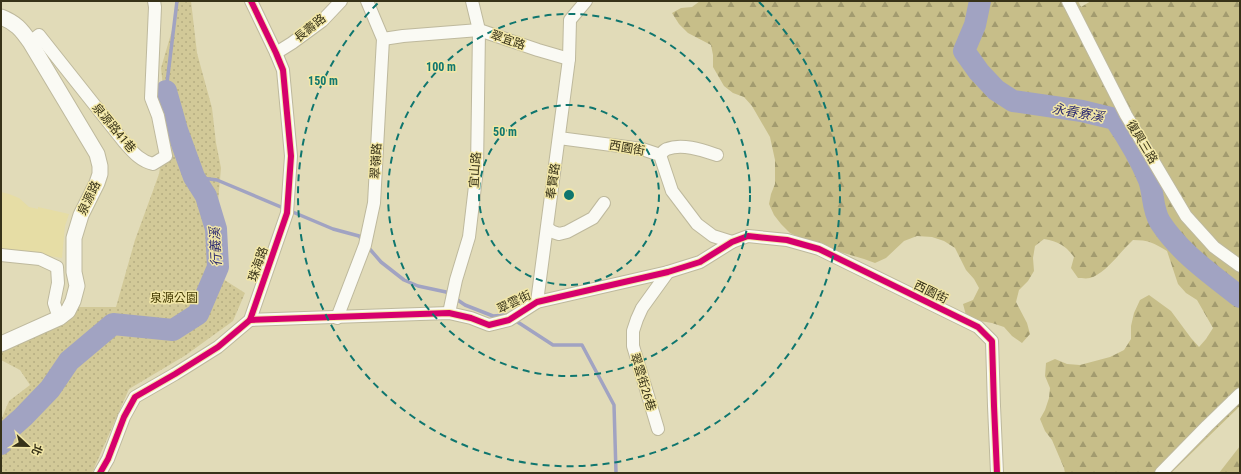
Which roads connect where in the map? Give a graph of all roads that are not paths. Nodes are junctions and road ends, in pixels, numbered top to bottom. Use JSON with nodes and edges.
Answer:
{"nodes":[{"id":1,"x":154,"y":1,"type":"edge"},
{"id":2,"x":251,"y":1,"type":"edge"},
{"id":3,"x":341,"y":1,"type":"edge"},
{"id":4,"x":367,"y":1,"type":"edge"},
{"id":5,"x":472,"y":1,"type":"edge"},
{"id":6,"x":586,"y":1,"type":"edge"},
{"id":7,"x":1068,"y":1,"type":"edge"},
{"id":8,"x":1,"y":17,"type":"edge"},
{"id":9,"x":479,"y":30,"type":"junction"},
{"id":10,"x":383,"y":39,"type":"junction"},
{"id":11,"x":30,"y":42,"type":"junction"},
{"id":12,"x":276,"y":53,"type":"junction"},
{"id":13,"x":569,"y":59,"type":"junction"},
{"id":14,"x":559,"y":138,"type":"junction"},
{"id":15,"x":660,"y":155,"type":"junction"},
{"id":16,"x":716,"y":155,"type":"dead end"},
{"id":17,"x":604,"y":204,"type":"dead end"},
{"id":18,"x":547,"y":228,"type":"junction"},
{"id":19,"x":732,"y":242,"type":"junction"},
{"id":20,"x":1,"y":255,"type":"edge"},
{"id":21,"x":1240,"y":266,"type":"edge"},
{"id":22,"x":668,"y":272,"type":"junction"},
{"id":23,"x":537,"y":302,"type":"junction"},
{"id":24,"x":449,"y":313,"type":"junction"},
{"id":25,"x":59,"y":318,"type":"junction"},
{"id":26,"x":337,"y":318,"type":"junction"},
{"id":27,"x":250,"y":320,"type":"junction"},
{"id":28,"x":1,"y":344,"type":"edge"},
{"id":29,"x":1240,"y":394,"type":"edge"},
{"id":30,"x":658,"y":429,"type":"dead end"},
{"id":31,"x":100,"y":473,"type":"edge"},
{"id":32,"x":997,"y":473,"type":"edge"},
{"id":33,"x":1161,"y":473,"type":"edge"}],
"edges":[{"from":1,"to":11,"type":"street","name":"泉源路41巷"},
{"from":2,"to":12,"type":"street","name":"珠海路"},
{"from":3,"to":12,"type":"street","name":"長壽路"},
{"from":4,"to":10,"type":"street","name":"翠嶺路"},
{"from":5,"to":9,"type":"street","name":"宜山路"},
{"from":6,"to":13,"type":"street"},
{"from":7,"to":21,"type":"street","name":"復興三路"},
{"from":8,"to":11,"type":"street","name":"泉源路"},
{"from":9,"to":10,"type":"street","name":"翠宜路"},
{"from":9,"to":13,"type":"street","name":"翠宜路"},
{"from":9,"to":24,"type":"street","name":"宜山路"},
{"from":10,"to":26,"type":"street","name":"翠嶺路"},
{"from":11,"to":25,"type":"street","name":"泉源路"},
{"from":12,"to":27,"type":"street","name":"珠海路"},
{"from":13,"to":14,"type":"street","name":"奉賢路"},
{"from":14,"to":15,"type":"street","name":"西園街"},
{"from":14,"to":18,"type":"street","name":"奉賢路"},
{"from":15,"to":16,"type":"street"},
{"from":15,"to":19,"type":"street","name":"西園街"},
{"from":17,"to":18,"type":"street"},
{"from":18,"to":23,"type":"street","name":"奉賢路"},
{"from":19,"to":22,"type":"street","name":"翠雲街"},
{"from":19,"to":32,"type":"street","name":"西園街"},
{"from":20,"to":25,"type":"street"},
{"from":22,"to":23,"type":"street","name":"翠雲街"},
{"from":22,"to":30,"type":"street","name":"翠雲街26巷"},
{"from":23,"to":24,"type":"street","name":"翠雲街"},
{"from":24,"to":26,"type":"street","name":"翠雲街"},
{"from":25,"to":28,"type":"street","name":"泉源路"},
{"from":26,"to":27,"type":"street","name":"翠雲街"},
{"from":27,"to":31,"type":"street"},
{"from":29,"to":33,"type":"street"}]}
